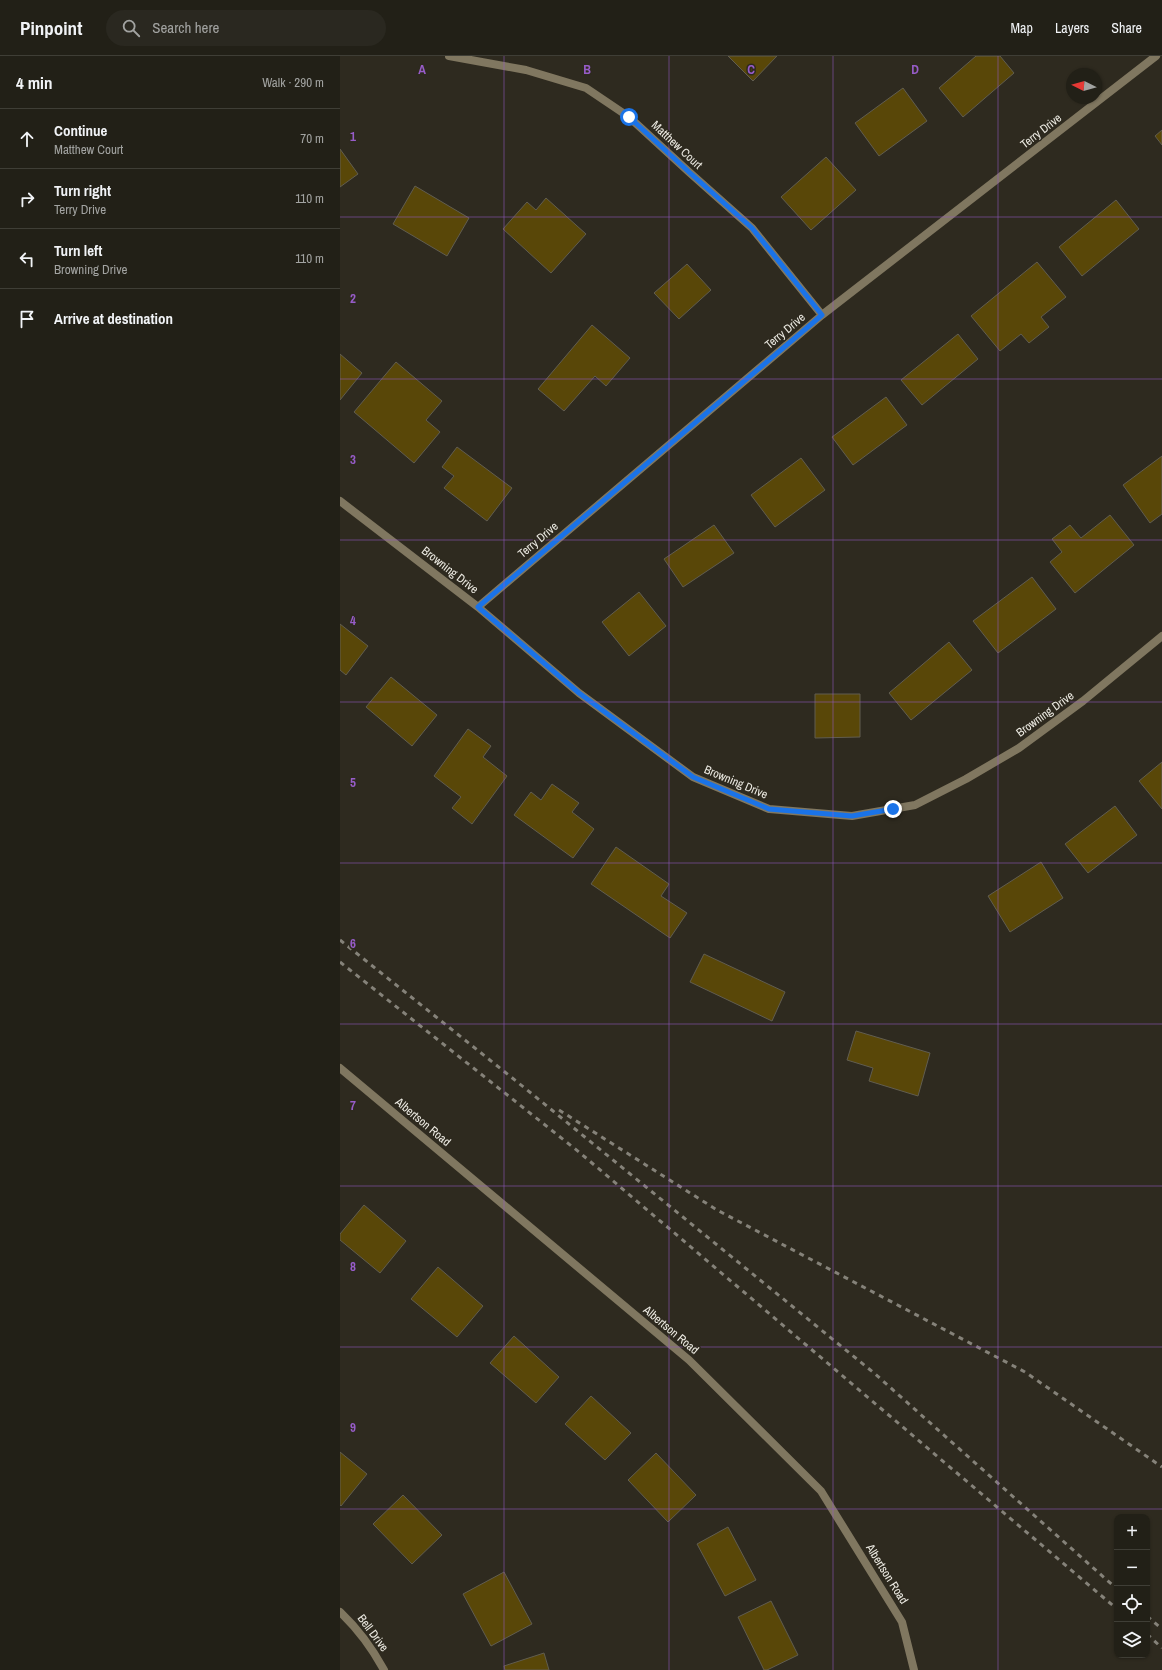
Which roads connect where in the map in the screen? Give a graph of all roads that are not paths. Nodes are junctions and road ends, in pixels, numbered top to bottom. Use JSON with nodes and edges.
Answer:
{"nodes":[{"id":1,"x":448,"y":56,"type":"edge"},
{"id":2,"x":1156,"y":56,"type":"edge"},
{"id":3,"x":822,"y":315,"type":"junction"},
{"id":4,"x":340,"y":501,"type":"edge"},
{"id":5,"x":478,"y":607,"type":"junction"},
{"id":6,"x":1162,"y":636,"type":"edge"},
{"id":7,"x":340,"y":1068,"type":"edge"},
{"id":8,"x":340,"y":1612,"type":"edge"},
{"id":9,"x":384,"y":1670,"type":"edge"},
{"id":10,"x":914,"y":1670,"type":"edge"}],
"edges":[{"from":1,"to":3,"type":"street","name":"Matthew Court"},
{"from":2,"to":3,"type":"street","name":"Terry Drive"},
{"from":3,"to":5,"type":"street","name":"Terry Drive"},
{"from":4,"to":5,"type":"street","name":"Browning Drive"},
{"from":5,"to":6,"type":"street","name":"Browning Drive"},
{"from":7,"to":10,"type":"street","name":"Albertson Road"},
{"from":8,"to":9,"type":"street","name":"Bell Drive"}]}
